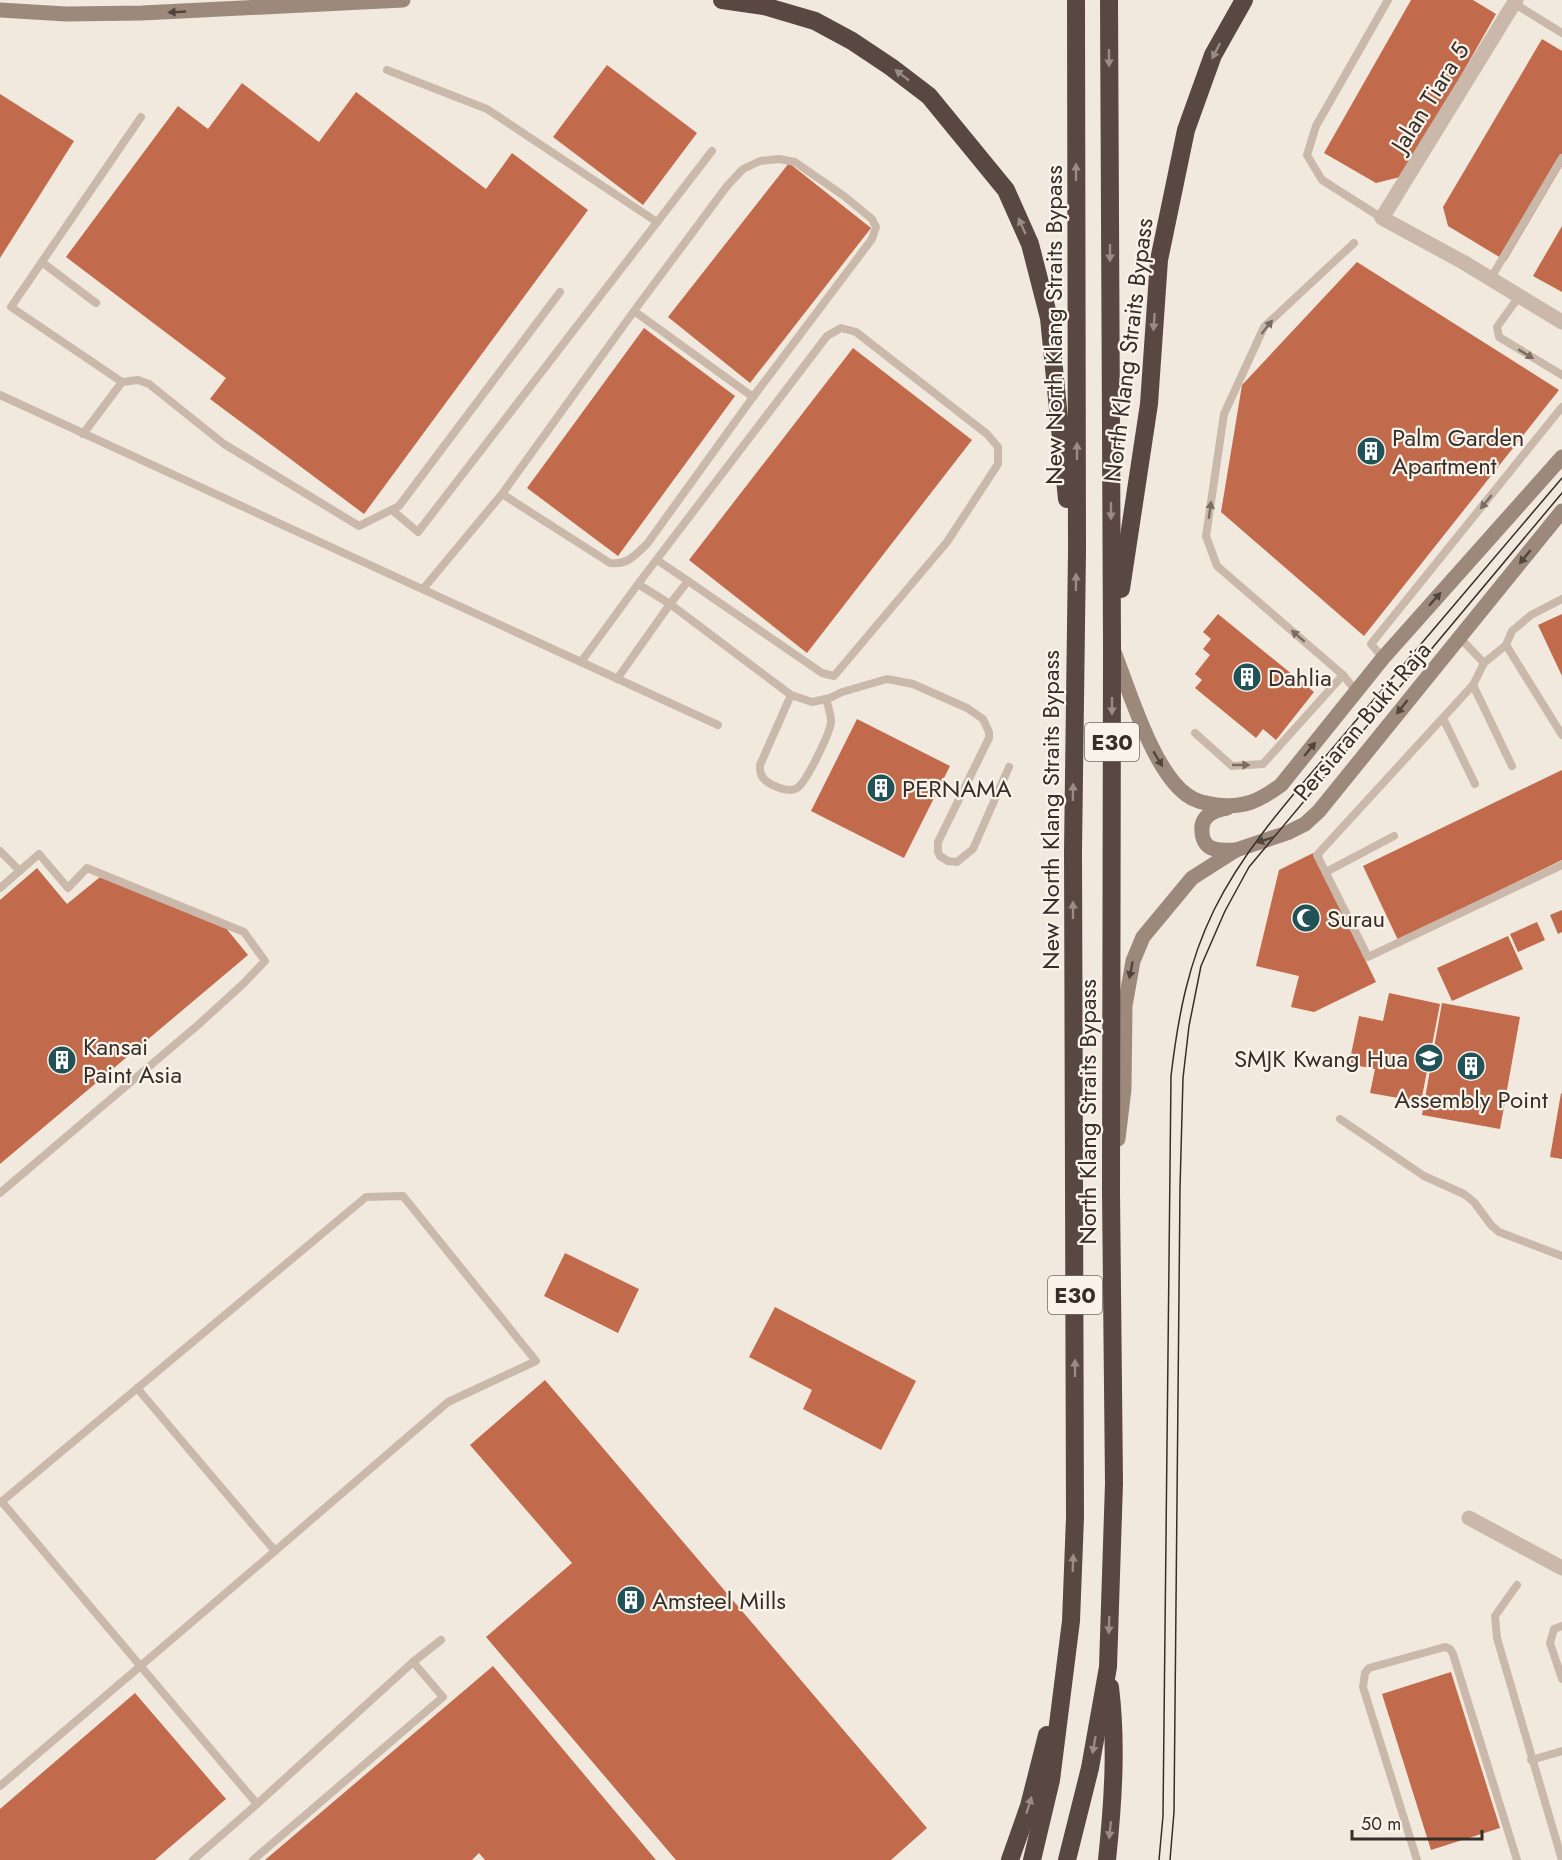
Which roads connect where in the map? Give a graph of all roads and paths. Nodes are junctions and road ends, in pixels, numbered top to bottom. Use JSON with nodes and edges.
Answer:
{"nodes":[{"id":1,"x":403,"y":0,"type":"edge"},
{"id":2,"x":722,"y":0,"type":"edge"},
{"id":3,"x":1076,"y":0,"type":"edge"},
{"id":4,"x":1109,"y":0,"type":"edge"},
{"id":5,"x":1244,"y":0,"type":"edge"},
{"id":6,"x":1388,"y":0,"type":"edge"},
{"id":7,"x":1513,"y":1,"type":"edge"},
{"id":8,"x":0,"y":10,"type":"edge"},
{"id":9,"x":1562,"y":33,"type":"edge"},
{"id":10,"x":387,"y":70,"type":"dead end"},
{"id":11,"x":141,"y":117,"type":"dead end"},
{"id":12,"x":712,"y":151,"type":"dead end"},
{"id":13,"x":1562,"y":158,"type":"edge"},
{"id":14,"x":1382,"y":218,"type":"junction"},
{"id":15,"x":657,"y":222,"type":"junction"},
{"id":16,"x":1354,"y":243,"type":"dead end"},
{"id":17,"x":43,"y":263,"type":"junction"},
{"id":18,"x":1491,"y":278,"type":"junction"},
{"id":19,"x":560,"y":292,"type":"dead end"},
{"id":20,"x":1520,"y":295,"type":"junction"},
{"id":21,"x":96,"y":303,"type":"dead end"},
{"id":22,"x":634,"y":311,"type":"junction"},
{"id":23,"x":1562,"y":322,"type":"edge"},
{"id":24,"x":1562,"y":375,"type":"edge"},
{"id":25,"x":122,"y":382,"type":"junction"},
{"id":26,"x":0,"y":395,"type":"edge"},
{"id":27,"x":753,"y":397,"type":"junction"},
{"id":28,"x":1562,"y":407,"type":"edge"},
{"id":29,"x":83,"y":434,"type":"junction"},
{"id":30,"x":1562,"y":457,"type":"edge"},
{"id":31,"x":502,"y":494,"type":"junction"},
{"id":32,"x":392,"y":510,"type":"junction"},
{"id":33,"x":1562,"y":511,"type":"edge"},
{"id":34,"x":1077,"y":551,"type":"junction"},
{"id":35,"x":657,"y":560,"type":"junction"},
{"id":36,"x":688,"y":581,"type":"junction"},
{"id":37,"x":638,"y":584,"type":"junction"},
{"id":38,"x":423,"y":589,"type":"junction"},
{"id":39,"x":1562,"y":600,"type":"edge"},
{"id":40,"x":670,"y":604,"type":"junction"},
{"id":41,"x":1460,"y":638,"type":"junction"},
{"id":42,"x":1506,"y":645,"type":"junction"},
{"id":43,"x":1112,"y":647,"type":"junction"},
{"id":44,"x":1383,"y":658,"type":"junction"},
{"id":45,"x":581,"y":662,"type":"junction"},
{"id":46,"x":1484,"y":663,"type":"junction"},
{"id":47,"x":1342,"y":675,"type":"junction"},
{"id":48,"x":617,"y":679,"type":"junction"},
{"id":49,"x":1473,"y":685,"type":"junction"},
{"id":50,"x":1356,"y":691,"type":"junction"},
{"id":51,"x":791,"y":695,"type":"junction"},
{"id":52,"x":826,"y":699,"type":"junction"},
{"id":53,"x":1443,"y":718,"type":"junction"},
{"id":54,"x":718,"y":725,"type":"dead end"},
{"id":55,"x":1194,"y":733,"type":"dead end"},
{"id":56,"x":1562,"y":735,"type":"edge"},
{"id":57,"x":1512,"y":766,"type":"dead end"},
{"id":58,"x":1009,"y":767,"type":"dead end"},
{"id":59,"x":1475,"y":784,"type":"dead end"},
{"id":60,"x":1234,"y":807,"type":"junction"},
{"id":61,"x":1394,"y":836,"type":"dead end"},
{"id":62,"x":1236,"y":850,"type":"junction"},
{"id":63,"x":0,"y":851,"type":"edge"},
{"id":64,"x":1562,"y":865,"type":"edge"},
{"id":65,"x":20,"y":871,"type":"junction"},
{"id":66,"x":1326,"y":872,"type":"junction"},
{"id":67,"x":0,"y":888,"type":"edge"},
{"id":68,"x":1340,"y":1119,"type":"dead end"},
{"id":69,"x":0,"y":1192,"type":"edge"},
{"id":70,"x":1111,"y":1192,"type":"junction"},
{"id":71,"x":1562,"y":1256,"type":"edge"},
{"id":72,"x":137,"y":1388,"type":"junction"},
{"id":73,"x":1,"y":1503,"type":"edge"},
{"id":74,"x":1469,"y":1518,"type":"dead end"},
{"id":75,"x":275,"y":1551,"type":"junction"},
{"id":76,"x":1562,"y":1568,"type":"edge"},
{"id":77,"x":1517,"y":1586,"type":"dead end"},
{"id":78,"x":1071,"y":1621,"type":"junction"},
{"id":79,"x":1562,"y":1626,"type":"edge"},
{"id":80,"x":441,"y":1640,"type":"dead end"},
{"id":81,"x":413,"y":1662,"type":"junction"},
{"id":82,"x":140,"y":1666,"type":"junction"},
{"id":83,"x":1108,"y":1667,"type":"junction"},
{"id":84,"x":1562,"y":1679,"type":"edge"},
{"id":85,"x":1562,"y":1751,"type":"edge"},
{"id":86,"x":1531,"y":1760,"type":"junction"},
{"id":87,"x":0,"y":1786,"type":"edge"},
{"id":88,"x":257,"y":1804,"type":"junction"},
{"id":89,"x":193,"y":1860,"type":"edge"},
{"id":90,"x":253,"y":1860,"type":"edge"},
{"id":91,"x":1010,"y":1860,"type":"edge"},
{"id":92,"x":1032,"y":1860,"type":"edge"},
{"id":93,"x":1067,"y":1860,"type":"edge"},
{"id":94,"x":1107,"y":1860,"type":"edge"},
{"id":95,"x":1417,"y":1860,"type":"edge"},
{"id":96,"x":1517,"y":1860,"type":"edge"},
{"id":97,"x":1562,"y":1860,"type":"edge"}],
"edges":[{"from":1,"to":8,"type":"main road","one_way":true},
{"from":34,"to":2,"type":"highway","one_way":true},
{"from":34,"to":3,"type":"highway","name":"New North Klang Straits Bypass","number":"E30","one_way":true},
{"from":4,"to":43,"type":"highway","name":"North Klang Straits Bypass","number":"E30","one_way":true},
{"from":5,"to":43,"type":"highway","name":"North Klang Straits Bypass","number":"E30","one_way":true},
{"from":6,"to":14,"type":"lane"},
{"from":7,"to":9,"type":"lane"},
{"from":7,"to":14,"type":"street","name":"Jalan Tiara 5"},
{"from":10,"to":15,"type":"lane"},
{"from":11,"to":17,"type":"lane"},
{"from":12,"to":15,"type":"lane"},
{"from":13,"to":18,"type":"lane"},
{"from":14,"to":18,"type":"street"},
{"from":15,"to":32,"type":"lane"},
{"from":47,"to":16,"type":"lane","one_way":true},
{"from":17,"to":21,"type":"lane"},
{"from":17,"to":25,"type":"lane"},
{"from":18,"to":20,"type":"street"},
{"from":19,"to":32,"type":"lane"},
{"from":20,"to":23,"type":"street"},
{"from":20,"to":24,"type":"lane","one_way":true},
{"from":22,"to":27,"type":"lane"},
{"from":22,"to":27,"type":"lane"},
{"from":22,"to":31,"type":"lane"},
{"from":25,"to":29,"type":"lane"},
{"from":25,"to":32,"type":"lane"},
{"from":26,"to":29,"type":"lane"},
{"from":27,"to":31,"type":"lane"},
{"from":28,"to":44,"type":"lane","one_way":true},
{"from":29,"to":38,"type":"lane"},
{"from":44,"to":30,"type":"main road","name":"Persiaran Bukit Raja","one_way":true},
{"from":31,"to":38,"type":"lane"},
{"from":33,"to":41,"type":"main road","name":"Persiaran Bukit Raja","one_way":true},
{"from":78,"to":34,"type":"highway","name":"New North Klang Straits Bypass","number":"E30","one_way":true},
{"from":35,"to":36,"type":"lane"},
{"from":35,"to":36,"type":"lane"},
{"from":35,"to":37,"type":"lane"},
{"from":36,"to":40,"type":"lane"},
{"from":37,"to":40,"type":"lane"},
{"from":37,"to":45,"type":"lane"},
{"from":38,"to":45,"type":"lane"},
{"from":39,"to":42,"type":"lane"},
{"from":40,"to":48,"type":"lane"},
{"from":40,"to":51,"type":"lane"},
{"from":41,"to":46,"type":"lane"},
{"from":41,"to":62,"type":"main road","name":"Persiaran Bukit Raja","one_way":true},
{"from":42,"to":46,"type":"lane"},
{"from":42,"to":56,"type":"lane"},
{"from":43,"to":60,"type":"main road","name":"Persiaran Bukit Raja","one_way":true},
{"from":43,"to":70,"type":"highway","name":"North Klang Straits Bypass","number":"E30","one_way":true},
{"from":44,"to":50,"type":"main road","name":"Persiaran Bukit Raja"},
{"from":45,"to":48,"type":"lane"},
{"from":46,"to":49,"type":"lane"},
{"from":47,"to":50,"type":"lane"},
{"from":55,"to":47,"type":"lane","one_way":true},
{"from":48,"to":54,"type":"lane"},
{"from":49,"to":53,"type":"lane"},
{"from":49,"to":57,"type":"lane"},
{"from":60,"to":50,"type":"main road","name":"Persiaran Bukit Raja","one_way":true},
{"from":51,"to":52,"type":"lane"},
{"from":51,"to":52,"type":"lane"},
{"from":52,"to":58,"type":"lane"},
{"from":53,"to":59,"type":"lane"},
{"from":53,"to":66,"type":"lane"},
{"from":60,"to":62,"type":"main road"},
{"from":61,"to":66,"type":"lane"},
{"from":62,"to":70,"type":"main road","name":"Persiaran Bukit Raja","one_way":true},
{"from":63,"to":65,"type":"lane"},
{"from":64,"to":66,"type":"lane"},
{"from":65,"to":67,"type":"lane"},
{"from":65,"to":69,"type":"lane"},
{"from":68,"to":71,"type":"lane"},
{"from":70,"to":83,"type":"highway","name":"North Klang Straits Bypass","number":"E30","one_way":true},
{"from":72,"to":73,"type":"lane"},
{"from":72,"to":75,"type":"lane"},
{"from":72,"to":75,"type":"lane"},
{"from":73,"to":82,"type":"lane"},
{"from":74,"to":76,"type":"street"},
{"from":75,"to":82,"type":"lane"},
{"from":77,"to":86,"type":"lane"},
{"from":91,"to":78,"type":"highway","name":"New North Klang Straits Bypass","number":"E30","one_way":true},
{"from":78,"to":92,"type":"highway","name":"New North Klang Straits Bypass","number":"E30"},
{"from":79,"to":84,"type":"lane"},
{"from":80,"to":81,"type":"lane"},
{"from":81,"to":88,"type":"lane"},
{"from":81,"to":90,"type":"lane"},
{"from":82,"to":87,"type":"lane"},
{"from":82,"to":88,"type":"lane"},
{"from":83,"to":93,"type":"highway","name":"North Klang Straits Bypass","number":"E30","one_way":true},
{"from":83,"to":94,"type":"highway","number":"E30","one_way":true},
{"from":85,"to":86,"type":"lane"},
{"from":86,"to":97,"type":"lane"},
{"from":88,"to":89,"type":"lane"},
{"from":95,"to":96,"type":"lane"}]}
